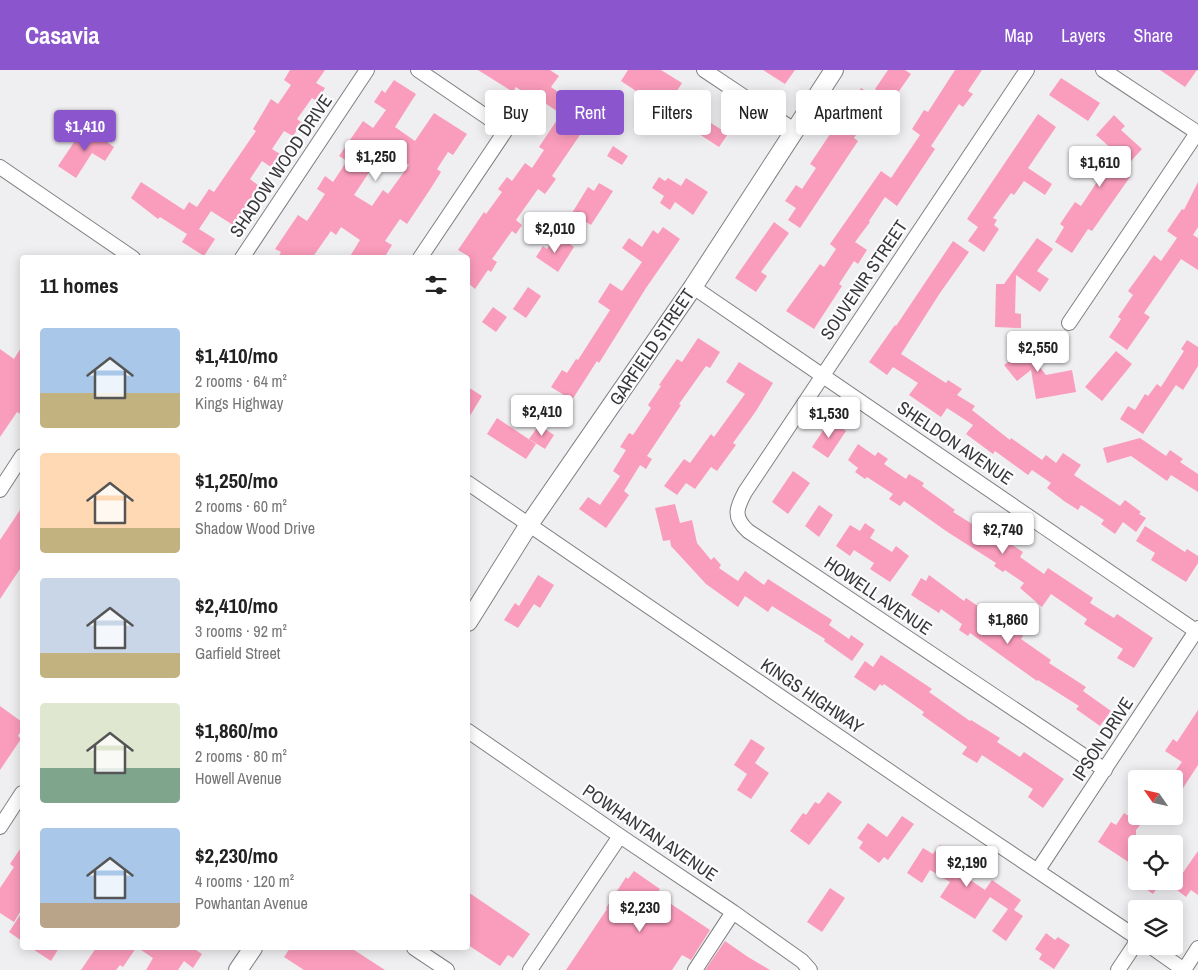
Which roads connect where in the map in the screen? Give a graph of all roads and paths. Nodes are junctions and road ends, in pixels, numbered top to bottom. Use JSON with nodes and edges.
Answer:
{"nodes":[{"id":1,"x":367,"y":70,"type":"edge"},
{"id":2,"x":418,"y":70,"type":"edge"},
{"id":3,"x":704,"y":70,"type":"edge"},
{"id":4,"x":834,"y":70,"type":"edge"},
{"id":5,"x":1027,"y":70,"type":"edge"},
{"id":6,"x":1103,"y":70,"type":"edge"},
{"id":7,"x":794,"y":130,"type":"junction"},
{"id":8,"x":1198,"y":133,"type":"edge"},
{"id":9,"x":0,"y":167,"type":"edge"},
{"id":10,"x":129,"y":255,"type":"edge"},
{"id":11,"x":244,"y":255,"type":"edge"},
{"id":12,"x":422,"y":255,"type":"edge"},
{"id":13,"x":692,"y":287,"type":"junction"},
{"id":14,"x":1069,"y":323,"type":"dead end"},
{"id":15,"x":823,"y":375,"type":"junction"},
{"id":16,"x":20,"y":459,"type":"edge"},
{"id":17,"x":470,"y":484,"type":"edge"},
{"id":18,"x":0,"y":490,"type":"edge"},
{"id":19,"x":737,"y":514,"type":"joint"},
{"id":20,"x":528,"y":526,"type":"junction"},
{"id":21,"x":470,"y":619,"type":"edge"},
{"id":22,"x":1197,"y":629,"type":"edge"},
{"id":23,"x":470,"y":732,"type":"edge"},
{"id":24,"x":1105,"y":770,"type":"junction"},
{"id":25,"x":20,"y":796,"type":"edge"},
{"id":26,"x":0,"y":827,"type":"edge"},
{"id":27,"x":620,"y":836,"type":"junction"},
{"id":28,"x":1038,"y":870,"type":"junction"},
{"id":29,"x":734,"y":912,"type":"junction"},
{"id":30,"x":1128,"y":932,"type":"edge"},
{"id":31,"x":1198,"y":948,"type":"edge"},
{"id":32,"x":252,"y":950,"type":"edge"},
{"id":33,"x":417,"y":950,"type":"edge"},
{"id":34,"x":1128,"y":955,"type":"edge"},
{"id":35,"x":1163,"y":955,"type":"edge"},
{"id":36,"x":238,"y":970,"type":"edge"},
{"id":37,"x":447,"y":970,"type":"edge"},
{"id":38,"x":530,"y":970,"type":"edge"},
{"id":39,"x":695,"y":970,"type":"edge"},
{"id":40,"x":810,"y":970,"type":"edge"},
{"id":41,"x":1118,"y":970,"type":"edge"},
{"id":42,"x":1184,"y":970,"type":"edge"}],
"edges":[{"from":1,"to":11,"type":"street","name":"SHADOW WOOD DRIVE"},
{"from":2,"to":12,"type":"street"},
{"from":3,"to":7,"type":"street"},
{"from":4,"to":7,"type":"main road","name":"GARFIELD STREET"},
{"from":5,"to":15,"type":"street","name":"SOUVENIR STREET"},
{"from":6,"to":8,"type":"street"},
{"from":7,"to":13,"type":"main road","name":"GARFIELD STREET"},
{"from":8,"to":14,"type":"street"},
{"from":9,"to":10,"type":"street"},
{"from":13,"to":15,"type":"street","name":"SHELDON AVENUE"},
{"from":13,"to":20,"type":"main road","name":"GARFIELD STREET"},
{"from":15,"to":19,"type":"street","name":"SOUVENIR STREET"},
{"from":15,"to":22,"type":"street","name":"SHELDON AVENUE"},
{"from":16,"to":18,"type":"street"},
{"from":17,"to":20,"type":"street","name":"KINGS HIGHWAY"},
{"from":19,"to":24,"type":"street","name":"HOWELL AVENUE"},
{"from":20,"to":21,"type":"main road","name":"GARFIELD STREET"},
{"from":20,"to":28,"type":"street","name":"KINGS HIGHWAY"},
{"from":22,"to":24,"type":"street","name":"IPSON DRIVE"},
{"from":23,"to":27,"type":"street","name":"POWHANTAN AVENUE"},
{"from":24,"to":28,"type":"street","name":"IPSON DRIVE"},
{"from":25,"to":26,"type":"street"},
{"from":27,"to":29,"type":"street","name":"POWHANTAN AVENUE"},
{"from":27,"to":38,"type":"street"},
{"from":28,"to":30,"type":"street","name":"KINGS HIGHWAY"},
{"from":29,"to":39,"type":"street"},
{"from":29,"to":40,"type":"street","name":"POWHANTAN AVENUE"},
{"from":31,"to":42,"type":"street"},
{"from":32,"to":36,"type":"main road"},
{"from":33,"to":37,"type":"street"},
{"from":34,"to":41,"type":"street"},
{"from":35,"to":42,"type":"street"}]}
